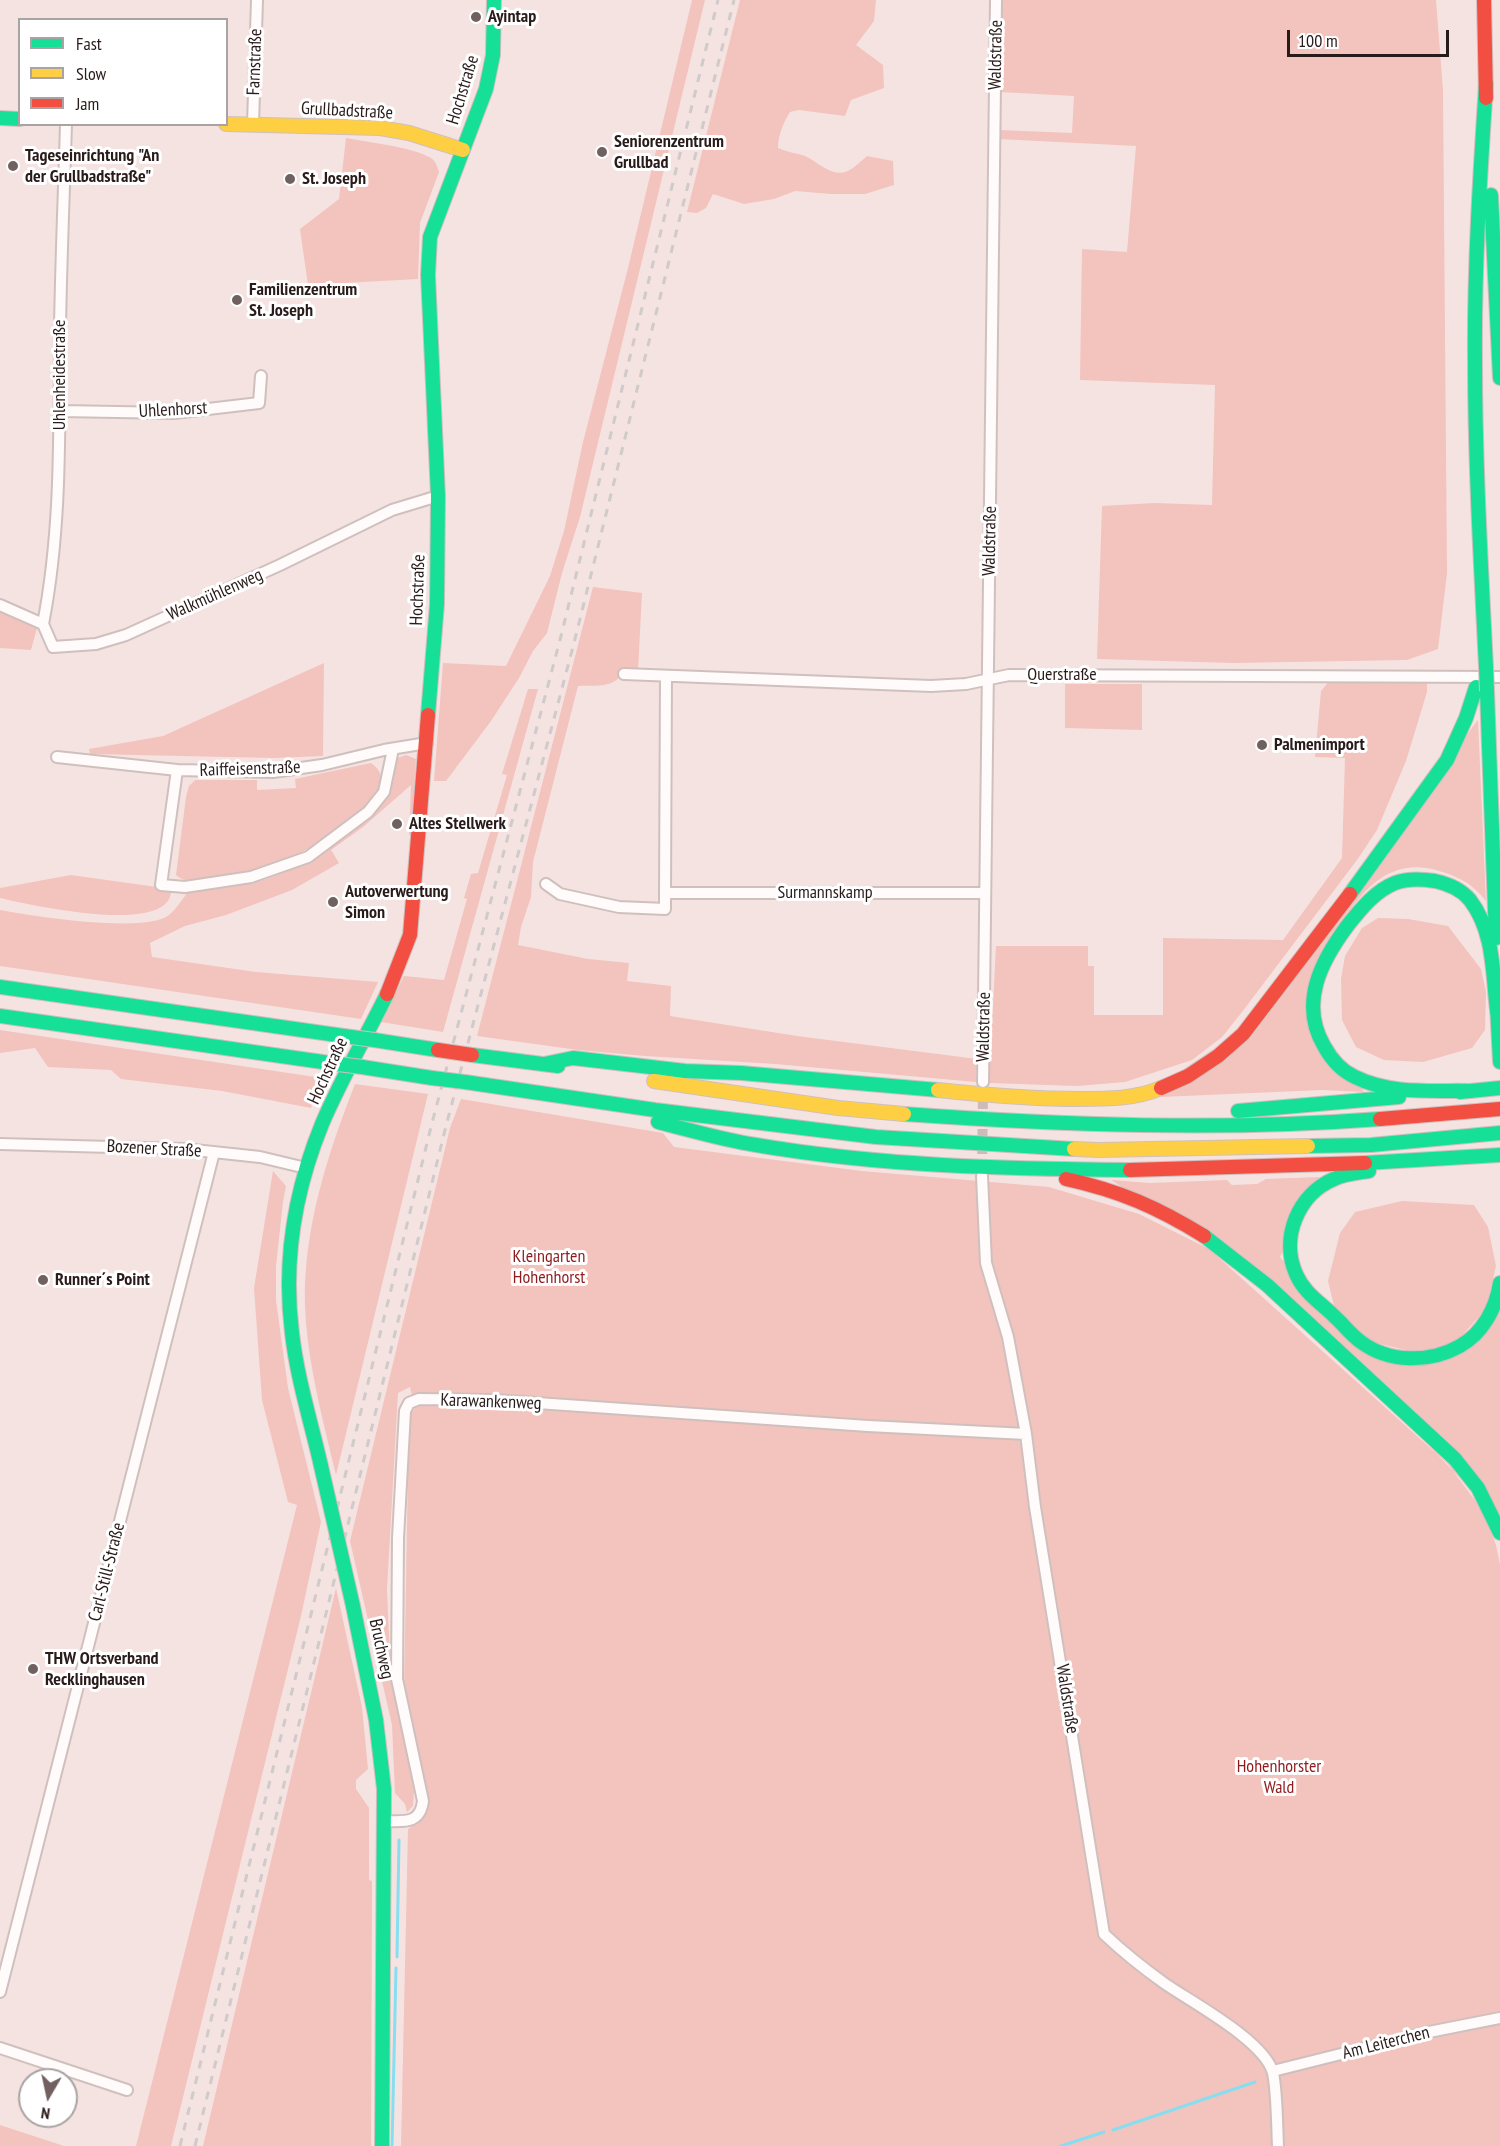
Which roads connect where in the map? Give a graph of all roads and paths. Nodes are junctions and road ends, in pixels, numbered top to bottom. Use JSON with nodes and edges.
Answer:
{"nodes":[{"id":1,"x":257,"y":0,"type":"edge"},
{"id":2,"x":494,"y":0,"type":"edge"},
{"id":3,"x":996,"y":0,"type":"edge"},
{"id":4,"x":1484,"y":0,"type":"edge"},
{"id":5,"x":1486,"y":84,"type":"junction"},
{"id":6,"x":0,"y":118,"type":"edge"},
{"id":7,"x":18,"y":119,"type":"edge"},
{"id":8,"x":228,"y":124,"type":"edge"},
{"id":9,"x":253,"y":124,"type":"junction"},
{"id":10,"x":66,"y":126,"type":"edge"},
{"id":11,"x":463,"y":150,"type":"junction"},
{"id":12,"x":261,"y":376,"type":"dead end"},
{"id":13,"x":1500,"y":378,"type":"edge"},
{"id":14,"x":60,"y":411,"type":"junction"},
{"id":15,"x":438,"y":496,"type":"junction"},
{"id":16,"x":0,"y":605,"type":"edge"},
{"id":17,"x":43,"y":624,"type":"junction"},
{"id":18,"x":624,"y":674,"type":"dead end"},
{"id":19,"x":666,"y":676,"type":"junction"},
{"id":20,"x":1500,"y":677,"type":"edge"},
{"id":21,"x":988,"y":678,"type":"junction"},
{"id":22,"x":1481,"y":689,"type":"junction"},
{"id":23,"x":427,"y":743,"type":"junction"},
{"id":24,"x":393,"y":749,"type":"junction"},
{"id":25,"x":57,"y":758,"type":"dead end"},
{"id":26,"x":177,"y":770,"type":"junction"},
{"id":27,"x":546,"y":884,"type":"dead end"},
{"id":28,"x":665,"y":893,"type":"junction"},
{"id":29,"x":985,"y":893,"type":"junction"},
{"id":30,"x":0,"y":987,"type":"edge"},
{"id":31,"x":0,"y":1016,"type":"edge"},
{"id":32,"x":1498,"y":1018,"type":"junction"},
{"id":33,"x":1500,"y":1062,"type":"edge"},
{"id":34,"x":544,"y":1064,"type":"junction"},
{"id":35,"x":983,"y":1082,"type":"tunnel mouth"},
{"id":36,"x":1500,"y":1088,"type":"edge"},
{"id":37,"x":1472,"y":1091,"type":"junction"},
{"id":38,"x":542,"y":1093,"type":"junction"},
{"id":39,"x":1500,"y":1108,"type":"edge"},
{"id":40,"x":1130,"y":1125,"type":"junction"},
{"id":41,"x":1500,"y":1133,"type":"edge"},
{"id":42,"x":0,"y":1144,"type":"edge"},
{"id":43,"x":214,"y":1152,"type":"junction"},
{"id":44,"x":1500,"y":1155,"type":"edge"},
{"id":45,"x":1450,"y":1158,"type":"junction"},
{"id":46,"x":306,"y":1168,"type":"junction"},
{"id":47,"x":988,"y":1172,"type":"junction"},
{"id":48,"x":1500,"y":1283,"type":"edge"},
{"id":49,"x":1026,"y":1434,"type":"junction"},
{"id":50,"x":1500,"y":1533,"type":"edge"},
{"id":51,"x":384,"y":1821,"type":"junction"},
{"id":52,"x":0,"y":1992,"type":"edge"},
{"id":53,"x":1500,"y":2018,"type":"edge"},
{"id":54,"x":0,"y":2048,"type":"edge"},
{"id":55,"x":1273,"y":2071,"type":"junction"},
{"id":56,"x":128,"y":2090,"type":"dead end"},
{"id":57,"x":382,"y":2146,"type":"edge"},
{"id":58,"x":1278,"y":2146,"type":"edge"}],
"edges":[{"from":1,"to":9,"type":"street","name":"Farnstraße"},
{"from":2,"to":11,"type":"main road","name":"Hochstraße"},
{"from":3,"to":21,"type":"street","name":"Waldstraße"},
{"from":4,"to":5,"type":"main road"},
{"from":5,"to":13,"type":"main road"},
{"from":5,"to":22,"type":"main road","bridge":true},
{"from":6,"to":7,"type":"main road"},
{"from":8,"to":9,"type":"main road","name":"Grullbadstraße"},
{"from":9,"to":11,"type":"main road","name":"Grullbadstraße"},
{"from":10,"to":14,"type":"street","name":"Uhlenheidestraße"},
{"from":11,"to":15,"type":"main road","name":"Hochstraße"},
{"from":12,"to":14,"type":"street","name":"Uhlenhorst"},
{"from":14,"to":17,"type":"street","name":"Uhlenheidestraße"},
{"from":15,"to":17,"type":"street","name":"Walkmühlenweg"},
{"from":15,"to":23,"type":"main road","name":"Hochstraße"},
{"from":16,"to":17,"type":"street"},
{"from":18,"to":19,"type":"street","name":"Querstraße"},
{"from":19,"to":21,"type":"street","name":"Querstraße"},
{"from":19,"to":28,"type":"street"},
{"from":20,"to":21,"type":"street","name":"Querstraße"},
{"from":21,"to":29,"type":"street","name":"Waldstraße"},
{"from":22,"to":32,"type":"main road"},
{"from":22,"to":34,"type":"main road"},
{"from":23,"to":24,"type":"street","name":"Raiffeisenstraße"},
{"from":23,"to":46,"type":"main road","name":"Hochstraße"},
{"from":24,"to":26,"type":"street","name":"Raiffeisenstraße"},
{"from":24,"to":26,"type":"street","name":"Raiffeisenstraße"},
{"from":25,"to":26,"type":"street","name":"Raiffeisenstraße"},
{"from":27,"to":28,"type":"street"},
{"from":28,"to":29,"type":"street","name":"Surmannskamp"},
{"from":29,"to":35,"type":"street","name":"Waldstraße"},
{"from":30,"to":34,"type":"main road","bridge":true},
{"from":31,"to":38,"type":"main road","bridge":true},
{"from":32,"to":33,"type":"main road"},
{"from":32,"to":37,"type":"main road"},
{"from":34,"to":40,"type":"main road"},
{"from":36,"to":37,"type":"main road"},
{"from":37,"to":40,"type":"main road"},
{"from":38,"to":41,"type":"main road"},
{"from":38,"to":47,"type":"main road"},
{"from":39,"to":40,"type":"main road"},
{"from":42,"to":43,"type":"street","name":"Bozener Straße"},
{"from":43,"to":46,"type":"street","name":"Bozener Straße"},
{"from":43,"to":52,"type":"street","name":"Carl-Still-Straße"},
{"from":44,"to":45,"type":"main road"},
{"from":45,"to":47,"type":"main road"},
{"from":45,"to":48,"type":"main road"},
{"from":46,"to":51,"type":"main road","name":"Bruchweg","bridge":true},
{"from":47,"to":49,"type":"street","name":"Waldstraße"},
{"from":47,"to":50,"type":"main road"},
{"from":49,"to":51,"type":"street","name":"Karawankenweg"},
{"from":49,"to":55,"type":"street","name":"Waldstraße"},
{"from":51,"to":57,"type":"main road","name":"Bruchweg"},
{"from":53,"to":55,"type":"street","name":"Am Leiterchen"},
{"from":54,"to":56,"type":"street"},
{"from":55,"to":58,"type":"street"}]}
